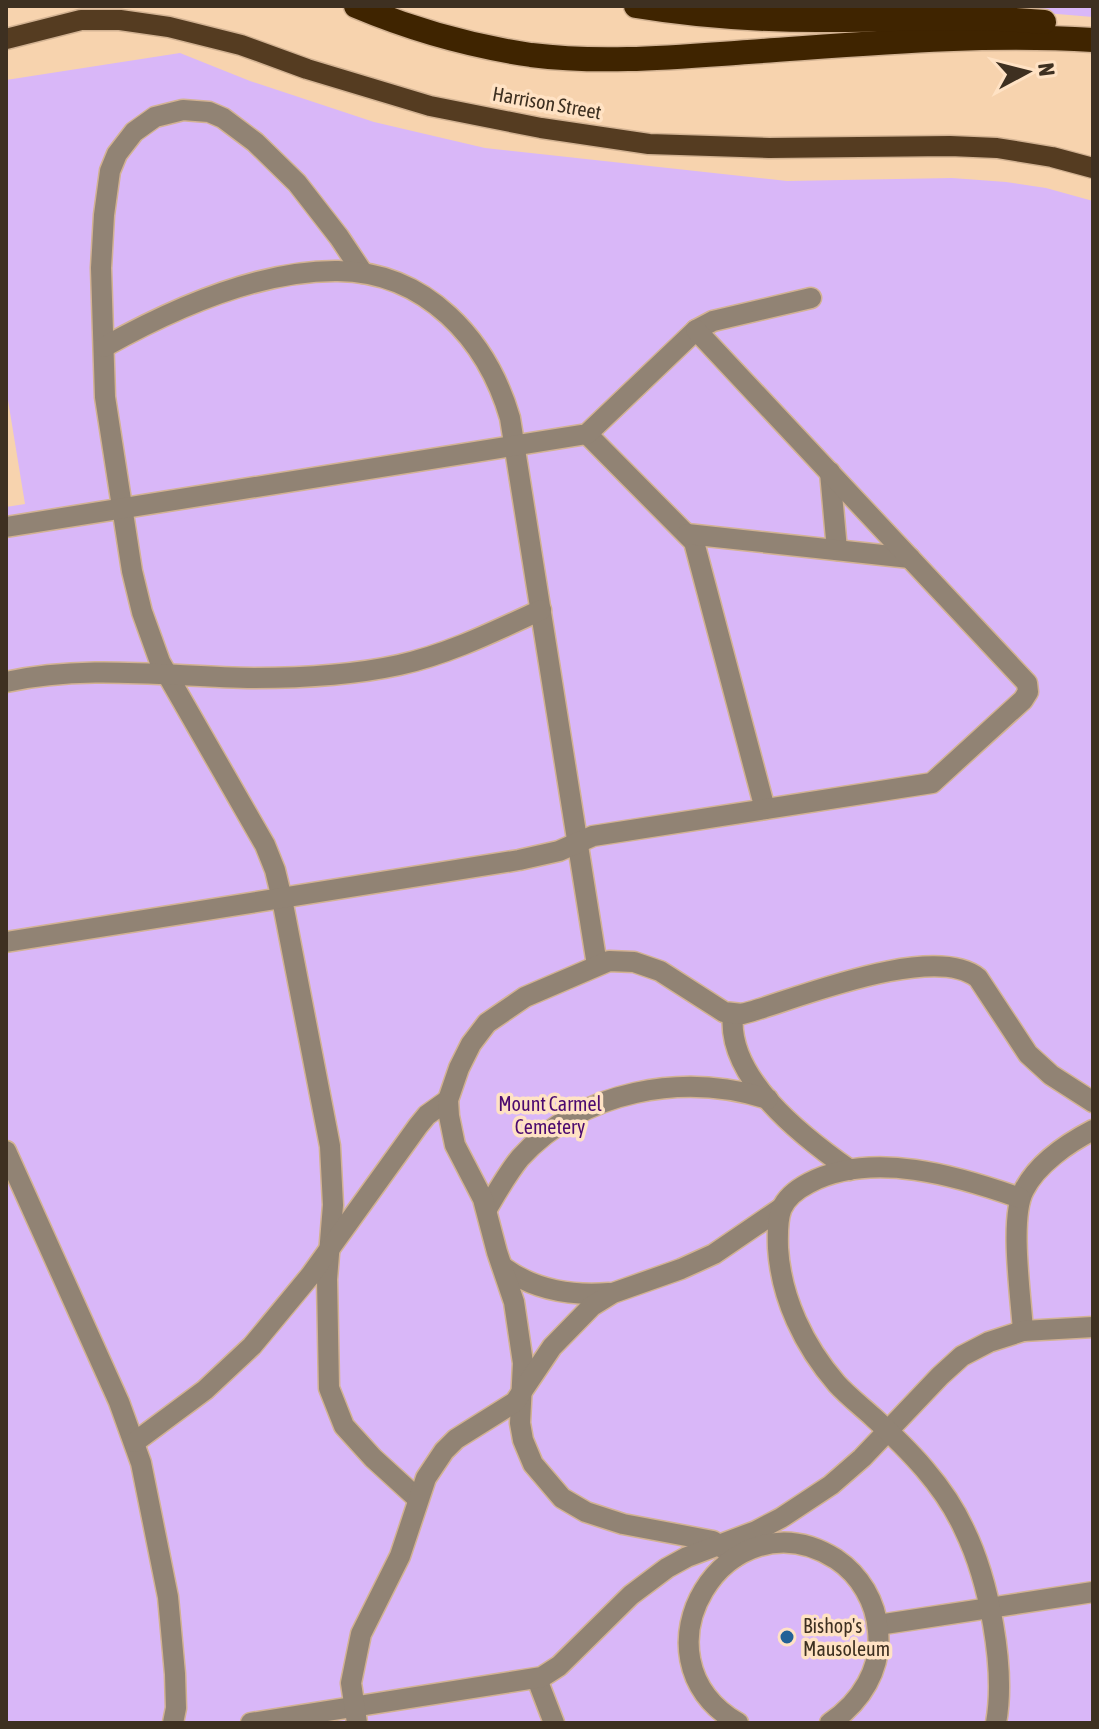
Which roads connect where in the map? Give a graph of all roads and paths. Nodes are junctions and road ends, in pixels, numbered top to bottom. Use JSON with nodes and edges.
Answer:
{"nodes":[{"id":1,"x":356,"y":6,"type":"edge"},
{"id":2,"x":636,"y":6,"type":"edge"},
{"id":3,"x":1093,"y":29,"type":"edge"},
{"id":4,"x":6,"y":39,"type":"edge"},
{"id":5,"x":1093,"y":40,"type":"edge"},
{"id":6,"x":1093,"y":168,"type":"edge"},
{"id":7,"x":363,"y":273,"type":"junction"},
{"id":8,"x":811,"y":298,"type":"dead end"},
{"id":9,"x":696,"y":330,"type":"junction"},
{"id":10,"x":104,"y":347,"type":"junction"},
{"id":11,"x":587,"y":434,"type":"junction"},
{"id":12,"x":514,"y":444,"type":"junction"},
{"id":13,"x":830,"y":472,"type":"junction"},
{"id":14,"x":121,"y":507,"type":"junction"},
{"id":15,"x":6,"y":527,"type":"edge"},
{"id":16,"x":687,"y":534,"type":"junction"},
{"id":17,"x":837,"y":550,"type":"junction"},
{"id":18,"x":910,"y":558,"type":"junction"},
{"id":19,"x":541,"y":610,"type":"junction"},
{"id":20,"x":167,"y":674,"type":"junction"},
{"id":21,"x":6,"y":682,"type":"edge"},
{"id":22,"x":765,"y":809,"type":"junction"},
{"id":23,"x":577,"y":842,"type":"junction"},
{"id":24,"x":282,"y":899,"type":"junction"},
{"id":25,"x":6,"y":942,"type":"edge"},
{"id":26,"x":597,"y":965,"type":"junction"},
{"id":27,"x":733,"y":1014,"type":"junction"},
{"id":28,"x":768,"y":1099,"type":"junction"},
{"id":29,"x":448,"y":1100,"type":"junction"},
{"id":30,"x":1093,"y":1102,"type":"edge"},
{"id":31,"x":1093,"y":1130,"type":"edge"},
{"id":32,"x":6,"y":1151,"type":"edge"},
{"id":33,"x":850,"y":1170,"type":"junction"},
{"id":34,"x":1020,"y":1198,"type":"junction"},
{"id":35,"x":487,"y":1209,"type":"junction"},
{"id":36,"x":780,"y":1209,"type":"junction"},
{"id":37,"x":330,"y":1246,"type":"junction"},
{"id":38,"x":503,"y":1267,"type":"junction"},
{"id":39,"x":613,"y":1293,"type":"junction"},
{"id":40,"x":1093,"y":1327,"type":"edge"},
{"id":41,"x":1023,"y":1331,"type":"junction"},
{"id":42,"x":521,"y":1396,"type":"junction"},
{"id":43,"x":888,"y":1432,"type":"junction"},
{"id":44,"x":135,"y":1442,"type":"junction"},
{"id":45,"x":418,"y":1499,"type":"junction"},
{"id":46,"x":727,"y":1551,"type":"junction"},
{"id":47,"x":1093,"y":1592,"type":"edge"},
{"id":48,"x":988,"y":1608,"type":"junction"},
{"id":49,"x":878,"y":1625,"type":"junction"},
{"id":50,"x":537,"y":1679,"type":"junction"},
{"id":51,"x":355,"y":1715,"type":"edge"},
{"id":52,"x":173,"y":1723,"type":"edge"},
{"id":53,"x":251,"y":1723,"type":"edge"},
{"id":54,"x":554,"y":1723,"type":"edge"},
{"id":55,"x":738,"y":1723,"type":"edge"},
{"id":56,"x":830,"y":1723,"type":"edge"},
{"id":57,"x":996,"y":1723,"type":"edge"}],
"edges":[{"from":1,"to":5,"type":"highway"},
{"from":2,"to":3,"type":"highway"},
{"from":4,"to":6,"type":"main road","name":"Harrison Street"},
{"from":7,"to":10,"type":"lane"},
{"from":7,"to":10,"type":"lane"},
{"from":7,"to":12,"type":"lane"},
{"from":8,"to":9,"type":"lane"},
{"from":9,"to":11,"type":"lane"},
{"from":9,"to":13,"type":"lane"},
{"from":10,"to":14,"type":"lane"},
{"from":11,"to":12,"type":"lane"},
{"from":11,"to":16,"type":"lane"},
{"from":12,"to":14,"type":"lane"},
{"from":12,"to":19,"type":"lane"},
{"from":13,"to":17,"type":"lane"},
{"from":13,"to":18,"type":"lane"},
{"from":14,"to":15,"type":"lane"},
{"from":14,"to":20,"type":"lane"},
{"from":16,"to":17,"type":"lane"},
{"from":16,"to":22,"type":"lane"},
{"from":17,"to":18,"type":"lane"},
{"from":18,"to":22,"type":"lane"},
{"from":19,"to":20,"type":"lane"},
{"from":19,"to":23,"type":"lane"},
{"from":20,"to":21,"type":"lane"},
{"from":20,"to":24,"type":"lane"},
{"from":22,"to":23,"type":"lane"},
{"from":23,"to":24,"type":"lane"},
{"from":23,"to":26,"type":"lane"},
{"from":24,"to":25,"type":"lane"},
{"from":24,"to":37,"type":"lane"},
{"from":26,"to":27,"type":"lane"},
{"from":26,"to":29,"type":"lane"},
{"from":27,"to":28,"type":"lane"},
{"from":27,"to":30,"type":"lane"},
{"from":28,"to":33,"type":"lane"},
{"from":28,"to":35,"type":"lane"},
{"from":29,"to":35,"type":"lane"},
{"from":29,"to":37,"type":"lane"},
{"from":31,"to":34,"type":"lane"},
{"from":32,"to":44,"type":"lane"},
{"from":33,"to":34,"type":"lane"},
{"from":33,"to":36,"type":"lane"},
{"from":34,"to":41,"type":"lane"},
{"from":35,"to":38,"type":"lane"},
{"from":36,"to":39,"type":"lane"},
{"from":36,"to":43,"type":"lane"},
{"from":37,"to":44,"type":"lane"},
{"from":37,"to":45,"type":"lane"},
{"from":38,"to":39,"type":"lane"},
{"from":38,"to":42,"type":"lane"},
{"from":39,"to":42,"type":"lane"},
{"from":40,"to":41,"type":"lane"},
{"from":41,"to":43,"type":"lane"},
{"from":42,"to":45,"type":"lane"},
{"from":42,"to":46,"type":"lane"},
{"from":43,"to":46,"type":"lane"},
{"from":43,"to":48,"type":"lane"},
{"from":44,"to":52,"type":"lane"},
{"from":45,"to":51,"type":"lane"},
{"from":46,"to":49,"type":"lane"},
{"from":46,"to":50,"type":"lane"},
{"from":46,"to":55,"type":"lane"},
{"from":47,"to":48,"type":"lane"},
{"from":48,"to":49,"type":"lane"},
{"from":48,"to":57,"type":"lane"},
{"from":49,"to":56,"type":"lane"},
{"from":50,"to":51,"type":"lane"},
{"from":50,"to":54,"type":"lane"},
{"from":51,"to":53,"type":"lane"}]}
